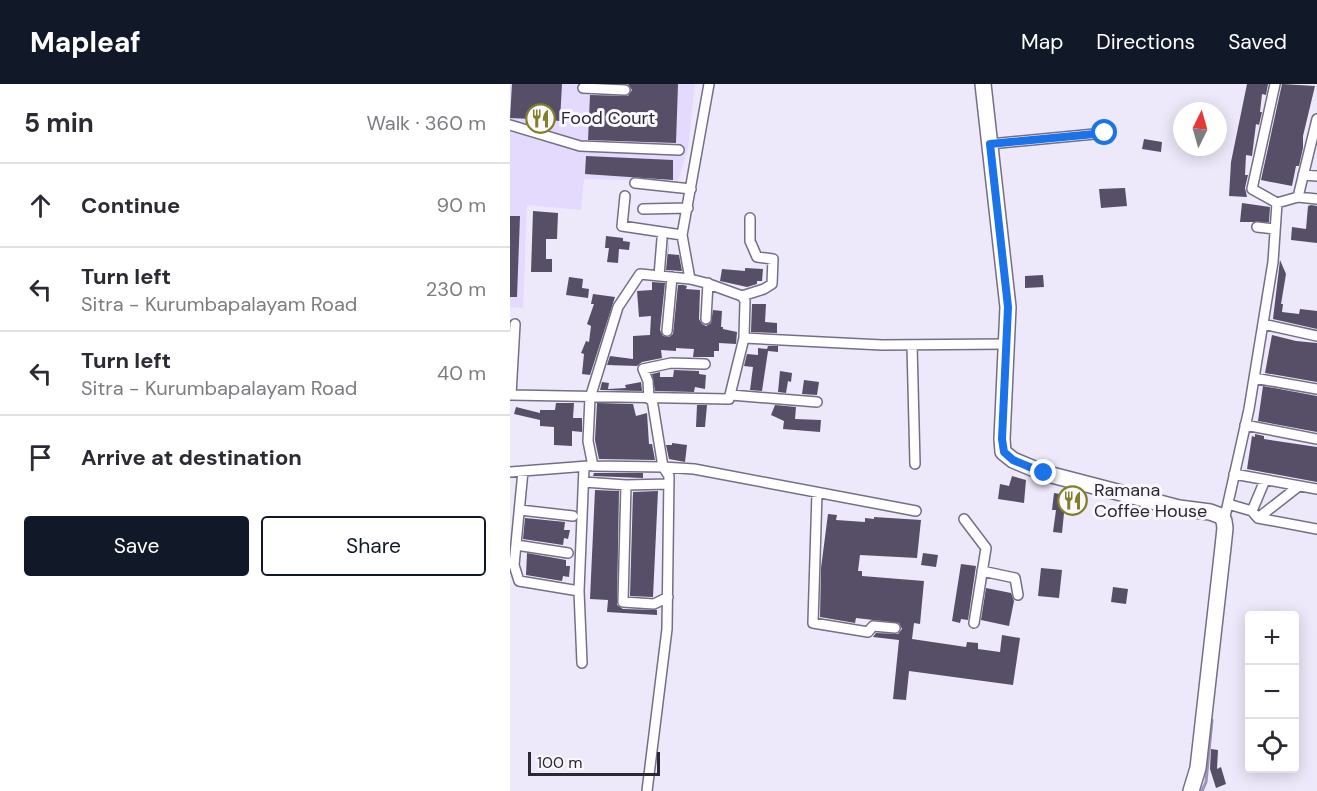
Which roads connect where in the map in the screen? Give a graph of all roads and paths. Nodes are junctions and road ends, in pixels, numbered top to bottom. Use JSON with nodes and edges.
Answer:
{"nodes":[{"id":1,"x":709,"y":84,"type":"edge"},
{"id":2,"x":983,"y":84,"type":"edge"},
{"id":3,"x":1275,"y":84,"type":"edge"},
{"id":4,"x":583,"y":88,"type":"dead end"},
{"id":5,"x":625,"y":90,"type":"dead end"},
{"id":6,"x":1316,"y":123,"type":"edge"},
{"id":7,"x":510,"y":125,"type":"edge"},
{"id":8,"x":1105,"y":133,"type":"dead end"},
{"id":9,"x":990,"y":144,"type":"junction"},
{"id":10,"x":1313,"y":148,"type":"edge"},
{"id":11,"x":679,"y":150,"type":"dead end"},
{"id":12,"x":1303,"y":175,"type":"junction"},
{"id":13,"x":1317,"y":176,"type":"edge"},
{"id":14,"x":635,"y":183,"type":"dead end"},
{"id":15,"x":691,"y":189,"type":"junction"},
{"id":16,"x":625,"y":196,"type":"dead end"},
{"id":17,"x":1298,"y":197,"type":"junction"},
{"id":18,"x":1317,"y":199,"type":"edge"},
{"id":19,"x":1277,"y":203,"type":"junction"},
{"id":20,"x":687,"y":208,"type":"junction"},
{"id":21,"x":643,"y":209,"type":"dead end"},
{"id":22,"x":750,"y":218,"type":"dead end"},
{"id":23,"x":1257,"y":227,"type":"dead end"},
{"id":24,"x":1275,"y":229,"type":"junction"},
{"id":25,"x":682,"y":235,"type":"junction"},
{"id":26,"x":662,"y":239,"type":"dead end"},
{"id":27,"x":659,"y":276,"type":"junction"},
{"id":28,"x":672,"y":277,"type":"junction"},
{"id":29,"x":690,"y":279,"type":"junction"},
{"id":30,"x":708,"y":284,"type":"junction"},
{"id":31,"x":742,"y":296,"type":"junction"},
{"id":32,"x":706,"y":319,"type":"dead end"},
{"id":33,"x":515,"y":324,"type":"dead end"},
{"id":34,"x":1263,"y":324,"type":"junction"},
{"id":35,"x":667,"y":331,"type":"dead end"},
{"id":36,"x":1317,"y":336,"type":"edge"},
{"id":37,"x":744,"y":338,"type":"junction"},
{"id":38,"x":1006,"y":344,"type":"junction"},
{"id":39,"x":912,"y":345,"type":"junction"},
{"id":40,"x":705,"y":364,"type":"dead end"},
{"id":41,"x":1254,"y":378,"type":"junction"},
{"id":42,"x":1317,"y":389,"type":"edge"},
{"id":43,"x":510,"y":395,"type":"edge"},
{"id":44,"x":731,"y":395,"type":"junction"},
{"id":45,"x":590,"y":398,"type":"junction"},
{"id":46,"x":651,"y":399,"type":"junction"},
{"id":47,"x":816,"y":402,"type":"dead end"},
{"id":48,"x":1245,"y":425,"type":"junction"},
{"id":49,"x":1317,"y":439,"type":"edge"},
{"id":50,"x":915,"y":464,"type":"dead end"},
{"id":51,"x":589,"y":466,"type":"junction"},
{"id":52,"x":663,"y":467,"type":"junction"},
{"id":53,"x":523,"y":471,"type":"junction"},
{"id":54,"x":510,"y":472,"type":"edge"},
{"id":55,"x":1234,"y":474,"type":"junction"},
{"id":56,"x":1264,"y":480,"type":"junction"},
{"id":57,"x":584,"y":483,"type":"junction"},
{"id":58,"x":669,"y":484,"type":"junction"},
{"id":59,"x":626,"y":485,"type":"junction"},
{"id":60,"x":1299,"y":486,"type":"junction"},
{"id":61,"x":1317,"y":489,"type":"edge"},
{"id":62,"x":817,"y":493,"type":"junction"},
{"id":63,"x":1228,"y":504,"type":"junction"},
{"id":64,"x":519,"y":510,"type":"junction"},
{"id":65,"x":916,"y":511,"type":"dead end"},
{"id":66,"x":1255,"y":514,"type":"junction"},
{"id":67,"x":573,"y":516,"type":"dead end"},
{"id":68,"x":964,"y":519,"type":"dead end"},
{"id":69,"x":1224,"y":521,"type":"junction"},
{"id":70,"x":1317,"y":529,"type":"edge"},
{"id":71,"x":516,"y":546,"type":"junction"},
{"id":72,"x":568,"y":553,"type":"dead end"},
{"id":73,"x":982,"y":571,"type":"junction"},
{"id":74,"x":579,"y":591,"type":"junction"},
{"id":75,"x":1018,"y":595,"type":"dead end"},
{"id":76,"x":668,"y":597,"type":"junction"},
{"id":77,"x":974,"y":623,"type":"dead end"},
{"id":78,"x":895,"y":628,"type":"dead end"},
{"id":79,"x":582,"y":663,"type":"dead end"},
{"id":80,"x":647,"y":791,"type":"edge"},
{"id":81,"x":1191,"y":791,"type":"edge"}],
"edges":[{"from":1,"to":15,"type":"street"},
{"from":2,"to":9,"type":"main road"},
{"from":3,"to":19,"type":"street"},
{"from":4,"to":5,"type":"street"},
{"from":6,"to":10,"type":"street"},
{"from":7,"to":11,"type":"street"},
{"from":8,"to":9,"type":"street"},
{"from":9,"to":38,"type":"main road"},
{"from":10,"to":12,"type":"street"},
{"from":12,"to":13,"type":"street"},
{"from":12,"to":17,"type":"street"},
{"from":14,"to":15,"type":"street"},
{"from":15,"to":20,"type":"street"},
{"from":16,"to":25,"type":"street"},
{"from":17,"to":18,"type":"street"},
{"from":17,"to":19,"type":"street"},
{"from":19,"to":24,"type":"street"},
{"from":20,"to":21,"type":"street"},
{"from":20,"to":25,"type":"street"},
{"from":22,"to":31,"type":"street"},
{"from":23,"to":24,"type":"street"},
{"from":24,"to":34,"type":"street"},
{"from":25,"to":29,"type":"street"},
{"from":26,"to":27,"type":"street"},
{"from":27,"to":28,"type":"street"},
{"from":27,"to":45,"type":"street"},
{"from":28,"to":29,"type":"street"},
{"from":28,"to":35,"type":"street"},
{"from":29,"to":30,"type":"street"},
{"from":30,"to":31,"type":"street"},
{"from":30,"to":32,"type":"street"},
{"from":31,"to":37,"type":"street"},
{"from":33,"to":43,"type":"street"},
{"from":34,"to":36,"type":"street"},
{"from":34,"to":41,"type":"street"},
{"from":37,"to":39,"type":"street"},
{"from":37,"to":44,"type":"street"},
{"from":38,"to":39,"type":"street"},
{"from":38,"to":69,"type":"main road"},
{"from":39,"to":50,"type":"street"},
{"from":40,"to":46,"type":"street"},
{"from":41,"to":42,"type":"street"},
{"from":41,"to":48,"type":"street"},
{"from":43,"to":45,"type":"street"},
{"from":44,"to":46,"type":"street"},
{"from":44,"to":47,"type":"street"},
{"from":45,"to":46,"type":"street"},
{"from":45,"to":51,"type":"street"},
{"from":46,"to":52,"type":"street"},
{"from":48,"to":49,"type":"street"},
{"from":48,"to":55,"type":"street"},
{"from":51,"to":52,"type":"street"},
{"from":51,"to":53,"type":"street"},
{"from":51,"to":57,"type":"street"},
{"from":52,"to":58,"type":"street"},
{"from":52,"to":62,"type":"street"},
{"from":53,"to":54,"type":"street"},
{"from":53,"to":64,"type":"street"},
{"from":55,"to":56,"type":"street"},
{"from":55,"to":63,"type":"street"},
{"from":56,"to":60,"type":"street"},
{"from":56,"to":66,"type":"street"},
{"from":57,"to":59,"type":"street"},
{"from":57,"to":74,"type":"street"},
{"from":58,"to":59,"type":"street"},
{"from":58,"to":76,"type":"street"},
{"from":59,"to":76,"type":"street"},
{"from":60,"to":61,"type":"street"},
{"from":60,"to":66,"type":"street"},
{"from":62,"to":65,"type":"street"},
{"from":62,"to":78,"type":"street"},
{"from":63,"to":66,"type":"street"},
{"from":63,"to":69,"type":"street"},
{"from":64,"to":67,"type":"street"},
{"from":64,"to":71,"type":"street"},
{"from":66,"to":70,"type":"street"},
{"from":68,"to":73,"type":"street"},
{"from":69,"to":81,"type":"main road"},
{"from":71,"to":72,"type":"street"},
{"from":71,"to":74,"type":"street"},
{"from":73,"to":75,"type":"street"},
{"from":73,"to":77,"type":"street"},
{"from":74,"to":79,"type":"street"},
{"from":76,"to":80,"type":"street"}]}
